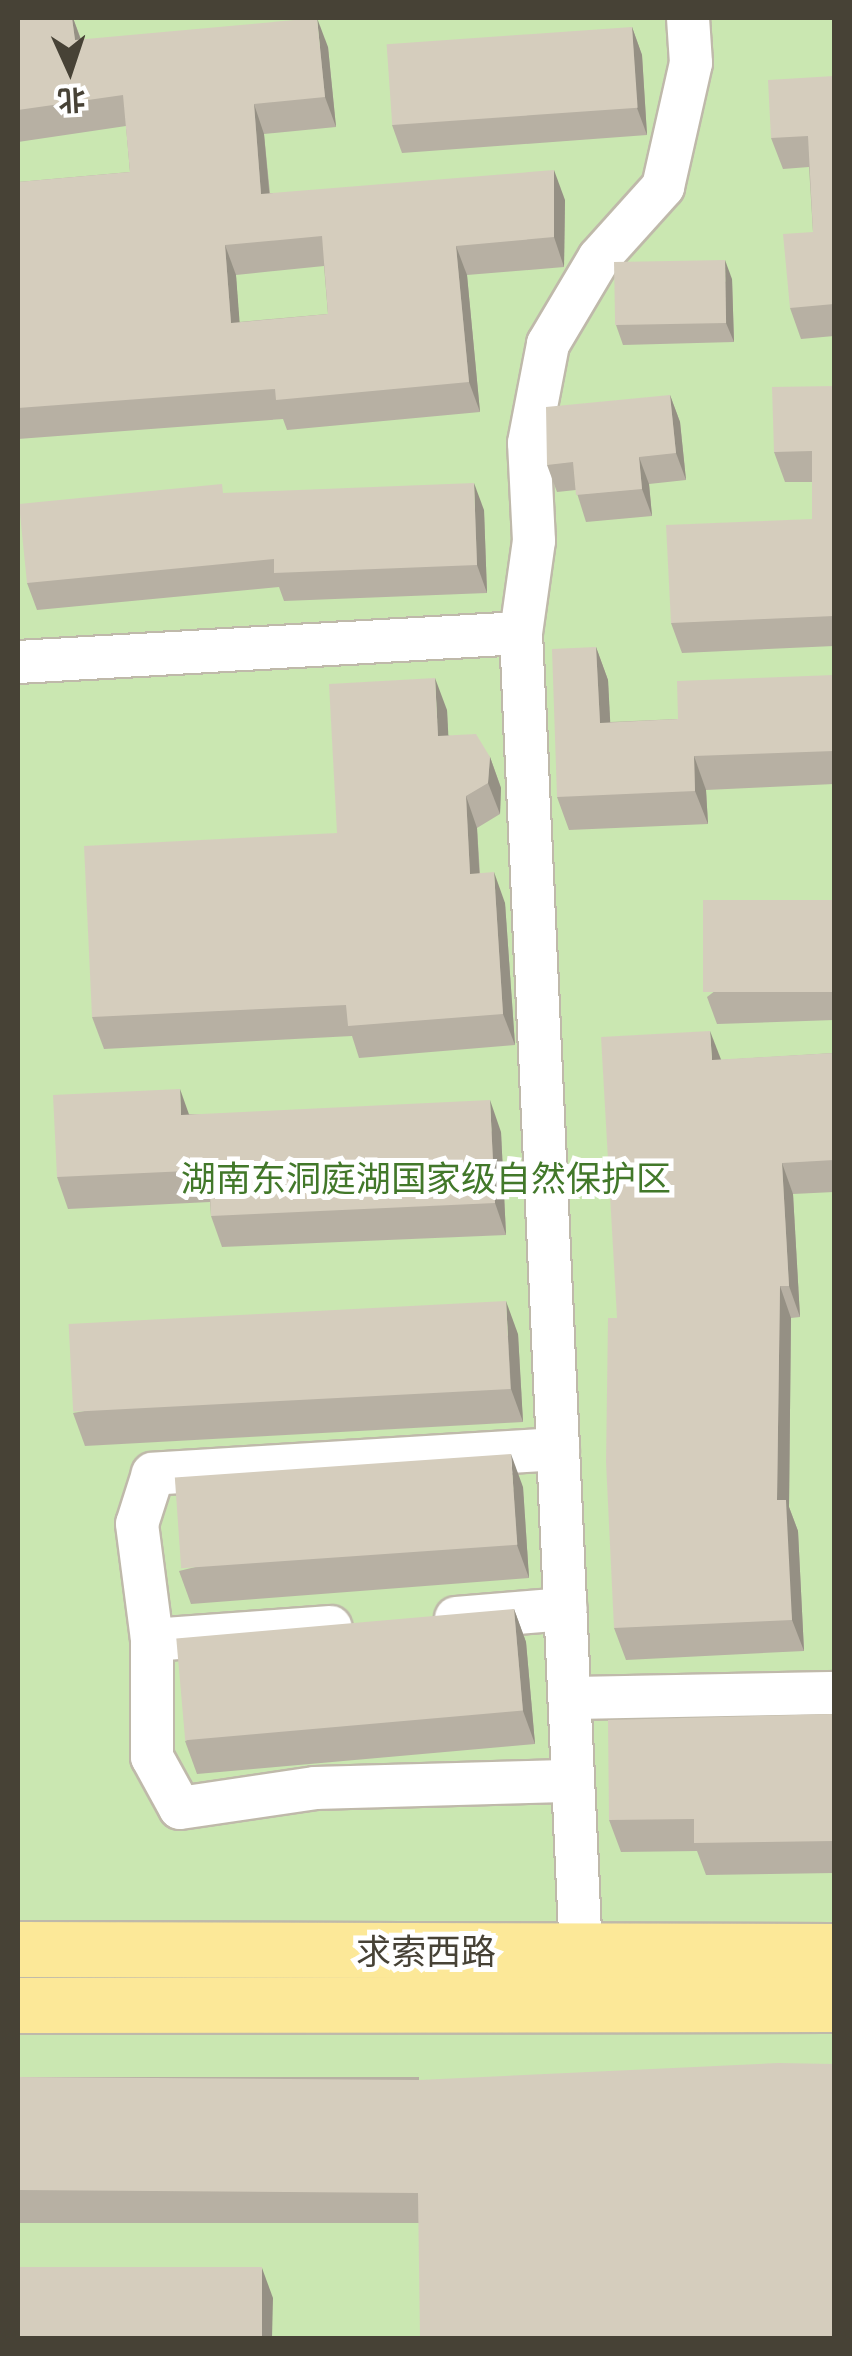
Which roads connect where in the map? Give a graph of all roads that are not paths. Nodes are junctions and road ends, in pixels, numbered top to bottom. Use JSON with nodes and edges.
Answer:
{"nodes":[{"id":1,"x":688,"y":18,"type":"edge"},
{"id":2,"x":521,"y":633,"type":"junction"},
{"id":3,"x":18,"y":662,"type":"edge"},
{"id":4,"x":558,"y":1450,"type":"junction"},
{"id":5,"x":566,"y":1610,"type":"junction"},
{"id":6,"x":152,"y":1640,"type":"junction"},
{"id":7,"x":834,"y":1693,"type":"edge"},
{"id":8,"x":570,"y":1698,"type":"junction"},
{"id":9,"x":573,"y":1781,"type":"junction"},
{"id":10,"x":18,"y":1949,"type":"edge"},
{"id":11,"x":581,"y":1952,"type":"junction"},
{"id":12,"x":834,"y":1952,"type":"edge"},
{"id":13,"x":834,"y":2004,"type":"edge"},
{"id":14,"x":18,"y":2005,"type":"edge"}],
"edges":[{"from":1,"to":2,"type":"street"},
{"from":2,"to":3,"type":"street"},
{"from":2,"to":4,"type":"street"},
{"from":4,"to":5,"type":"street"},
{"from":4,"to":6,"type":"street"},
{"from":5,"to":6,"type":"street"},
{"from":5,"to":8,"type":"street"},
{"from":6,"to":9,"type":"street"},
{"from":7,"to":8,"type":"street"},
{"from":8,"to":9,"type":"street"},
{"from":9,"to":11,"type":"street"},
{"from":10,"to":11,"type":"main road","name":"求索西路"},
{"from":11,"to":12,"type":"main road","name":"求索西路"},
{"from":13,"to":14,"type":"main road","name":"求索西路"}]}
